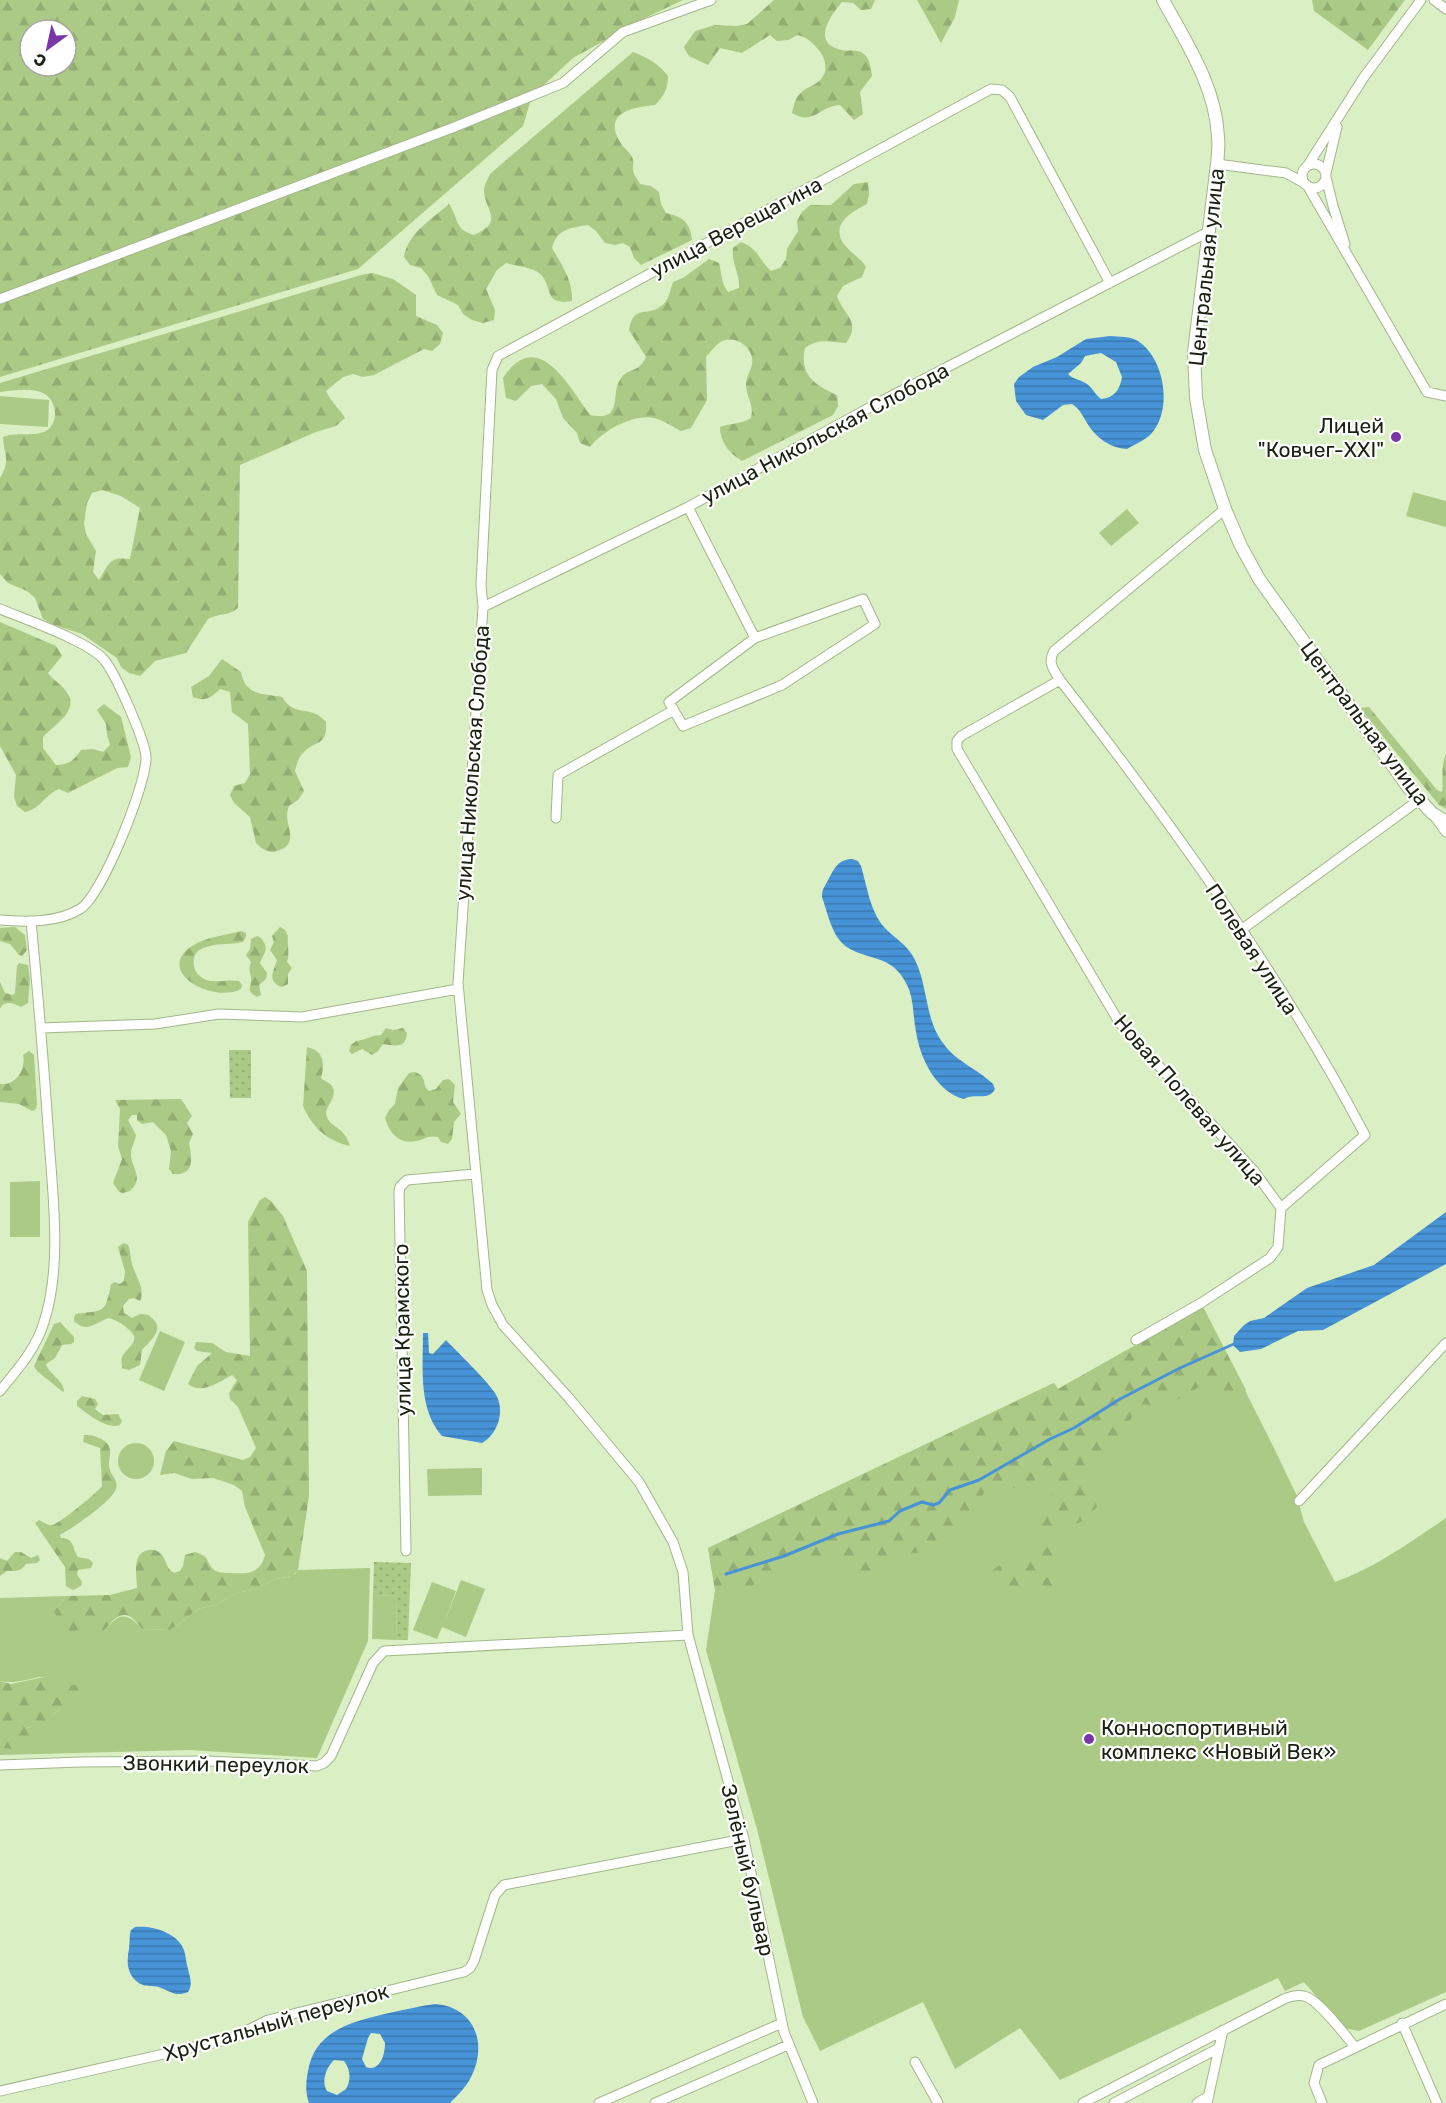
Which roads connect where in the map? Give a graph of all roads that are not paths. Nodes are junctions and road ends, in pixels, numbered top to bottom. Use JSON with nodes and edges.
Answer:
{"nodes":[{"id":1,"x":711,"y":0,"type":"edge"},
{"id":2,"x":1163,"y":0,"type":"edge"},
{"id":3,"x":1421,"y":0,"type":"edge"},
{"id":4,"x":1434,"y":0,"type":"edge"},
{"id":5,"x":1446,"y":9,"type":"edge"},
{"id":6,"x":1342,"y":113,"type":"junction"},
{"id":7,"x":1218,"y":164,"type":"junction"},
{"id":8,"x":1306,"y":167,"type":"junction"},
{"id":9,"x":1286,"y":173,"type":"junction"},
{"id":10,"x":1326,"y":175,"type":"junction"},
{"id":11,"x":1305,"y":184,"type":"junction"},
{"id":12,"x":1210,"y":231,"type":"junction"},
{"id":13,"x":1351,"y":264,"type":"junction"},
{"id":14,"x":1110,"y":283,"type":"junction"},
{"id":15,"x":0,"y":299,"type":"edge"},
{"id":16,"x":1446,"y":396,"type":"edge"},
{"id":17,"x":688,"y":507,"type":"junction"},
{"id":18,"x":1225,"y":509,"type":"junction"},
{"id":19,"x":483,"y":607,"type":"junction"},
{"id":20,"x":0,"y":609,"type":"edge"},
{"id":21,"x":755,"y":638,"type":"junction"},
{"id":22,"x":1060,"y":680,"type":"junction"},
{"id":23,"x":674,"y":710,"type":"junction"},
{"id":24,"x":1419,"y":800,"type":"junction"},
{"id":25,"x":1432,"y":813,"type":"junction"},
{"id":26,"x":556,"y":818,"type":"dead end"},
{"id":27,"x":1446,"y":822,"type":"edge"},
{"id":28,"x":1446,"y":832,"type":"edge"},
{"id":29,"x":0,"y":920,"type":"edge"},
{"id":30,"x":31,"y":921,"type":"junction"},
{"id":31,"x":1241,"y":930,"type":"junction"},
{"id":32,"x":458,"y":989,"type":"junction"},
{"id":33,"x":41,"y":1028,"type":"junction"},
{"id":34,"x":475,"y":1173,"type":"junction"},
{"id":35,"x":1281,"y":1208,"type":"junction"},
{"id":36,"x":1136,"y":1340,"type":"dead end"},
{"id":37,"x":1446,"y":1343,"type":"edge"},
{"id":38,"x":0,"y":1391,"type":"edge"},
{"id":39,"x":1299,"y":1501,"type":"dead end"},
{"id":40,"x":406,"y":1551,"type":"dead end"},
{"id":41,"x":688,"y":1635,"type":"junction"},
{"id":42,"x":0,"y":1766,"type":"edge"},
{"id":43,"x":744,"y":1839,"type":"junction"},
{"id":44,"x":1446,"y":2004,"type":"edge"},
{"id":45,"x":782,"y":2023,"type":"junction"},
{"id":46,"x":1402,"y":2024,"type":"junction"},
{"id":47,"x":1223,"y":2030,"type":"junction"},
{"id":48,"x":788,"y":2045,"type":"junction"},
{"id":49,"x":1355,"y":2047,"type":"junction"},
{"id":50,"x":1219,"y":2049,"type":"junction"},
{"id":51,"x":915,"y":2062,"type":"dead end"},
{"id":52,"x":0,"y":2091,"type":"edge"},
{"id":53,"x":1208,"y":2100,"type":"edge"},
{"id":54,"x":599,"y":2103,"type":"edge"},
{"id":55,"x":655,"y":2103,"type":"edge"},
{"id":56,"x":813,"y":2103,"type":"edge"},
{"id":57,"x":938,"y":2103,"type":"edge"},
{"id":58,"x":1083,"y":2103,"type":"edge"},
{"id":59,"x":1114,"y":2103,"type":"edge"},
{"id":60,"x":1197,"y":2103,"type":"edge"},
{"id":61,"x":1322,"y":2103,"type":"edge"},
{"id":62,"x":1437,"y":2103,"type":"edge"}],
"edges":[{"from":1,"to":15,"type":"street"},
{"from":2,"to":7,"type":"street","name":"Центральная улица"},
{"from":3,"to":6,"type":"street"},
{"from":4,"to":5,"type":"street"},
{"from":6,"to":8,"type":"street"},
{"from":6,"to":10,"type":"street"},
{"from":7,"to":9,"type":"street"},
{"from":7,"to":12,"type":"street","name":"Центральная улица"},
{"from":8,"to":9,"type":"street"},
{"from":8,"to":10,"type":"street"},
{"from":8,"to":11,"type":"street"},
{"from":9,"to":11,"type":"street"},
{"from":10,"to":11,"type":"street"},
{"from":10,"to":13,"type":"street"},
{"from":11,"to":13,"type":"street"},
{"from":12,"to":14,"type":"street","name":"улица Никольская Слобода"},
{"from":12,"to":18,"type":"street","name":"Центральная улица"},
{"from":13,"to":16,"type":"street"},
{"from":14,"to":17,"type":"street","name":"улица Никольская Слобода"},
{"from":14,"to":19,"type":"street","name":"улица Верещагина"},
{"from":17,"to":19,"type":"street","name":"улица Никольская Слобода"},
{"from":17,"to":21,"type":"street"},
{"from":18,"to":22,"type":"street"},
{"from":18,"to":24,"type":"street","name":"Центральная улица"},
{"from":19,"to":32,"type":"street","name":"улица Никольская Слобода"},
{"from":20,"to":30,"type":"street"},
{"from":21,"to":23,"type":"street"},
{"from":21,"to":23,"type":"street"},
{"from":22,"to":31,"type":"street","name":"Полевая улица"},
{"from":22,"to":35,"type":"street","name":"Новая Полевая улица"},
{"from":23,"to":26,"type":"street"},
{"from":24,"to":25,"type":"street","name":"Центральная улица"},
{"from":24,"to":31,"type":"street"},
{"from":25,"to":27,"type":"street"},
{"from":25,"to":28,"type":"street","name":"Центральная улица"},
{"from":29,"to":30,"type":"street"},
{"from":30,"to":33,"type":"street"},
{"from":31,"to":35,"type":"street","name":"Полевая улица"},
{"from":32,"to":33,"type":"street"},
{"from":32,"to":34,"type":"street","name":"улица Никольская Слобода"},
{"from":33,"to":38,"type":"street"},
{"from":34,"to":40,"type":"street","name":"улица Крамского"},
{"from":34,"to":41,"type":"street","name":"улица Никольская Слобода"},
{"from":35,"to":36,"type":"street"},
{"from":37,"to":39,"type":"street"},
{"from":41,"to":42,"type":"street","name":"Звонкий переулок"},
{"from":41,"to":43,"type":"street","name":"Зелёный бульвар"},
{"from":43,"to":45,"type":"street","name":"Зелёный бульвар"},
{"from":43,"to":52,"type":"street","name":"Хрустальный переулок"},
{"from":44,"to":46,"type":"street"},
{"from":45,"to":48,"type":"street","name":"Зелёный бульвар"},
{"from":45,"to":54,"type":"street"},
{"from":46,"to":49,"type":"street"},
{"from":46,"to":62,"type":"street"},
{"from":47,"to":49,"type":"street"},
{"from":47,"to":50,"type":"street"},
{"from":47,"to":58,"type":"street"},
{"from":48,"to":55,"type":"street"},
{"from":48,"to":56,"type":"street","name":"Зелёный бульвар"},
{"from":49,"to":61,"type":"street"},
{"from":50,"to":53,"type":"street"},
{"from":50,"to":59,"type":"street"},
{"from":51,"to":57,"type":"street"},
{"from":53,"to":60,"type":"street"}]}
